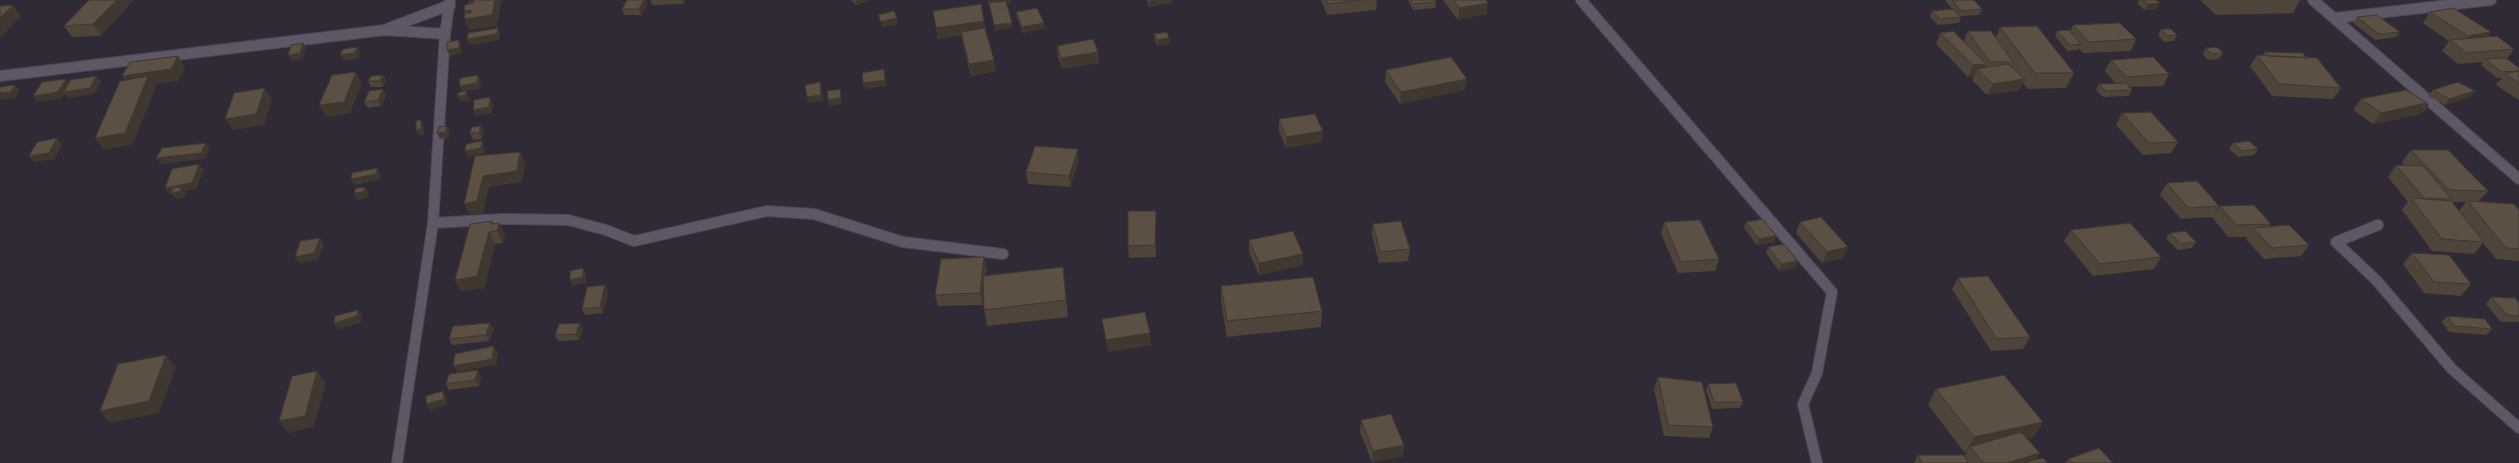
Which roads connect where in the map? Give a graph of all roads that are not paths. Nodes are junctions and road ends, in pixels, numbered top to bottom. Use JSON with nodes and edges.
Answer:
{"nodes":[{"id":1,"x":1582,"y":0,"type":"edge"},
{"id":2,"x":2313,"y":0,"type":"edge"},
{"id":3,"x":2491,"y":0,"type":"edge"},
{"id":4,"x":450,"y":3,"type":"edge"},
{"id":5,"x":2335,"y":18,"type":"junction"},
{"id":6,"x":386,"y":30,"type":"junction"},
{"id":7,"x":445,"y":34,"type":"junction"},
{"id":8,"x":0,"y":76,"type":"edge"},
{"id":9,"x":2519,"y":179,"type":"edge"},
{"id":10,"x":433,"y":223,"type":"junction"},
{"id":11,"x":2378,"y":225,"type":"dead end"},
{"id":12,"x":1003,"y":254,"type":"dead end"},
{"id":13,"x":2519,"y":428,"type":"edge"},
{"id":14,"x":397,"y":463,"type":"edge"},
{"id":15,"x":1817,"y":463,"type":"edge"}],
"edges":[{"from":1,"to":15,"type":"street"},
{"from":2,"to":5,"type":"street"},
{"from":3,"to":5,"type":"street"},
{"from":4,"to":6,"type":"street"},
{"from":4,"to":7,"type":"street"},
{"from":5,"to":9,"type":"street"},
{"from":6,"to":7,"type":"street"},
{"from":6,"to":8,"type":"street"},
{"from":7,"to":10,"type":"street"},
{"from":10,"to":12,"type":"street"},
{"from":10,"to":14,"type":"street"},
{"from":11,"to":13,"type":"street"}]}
